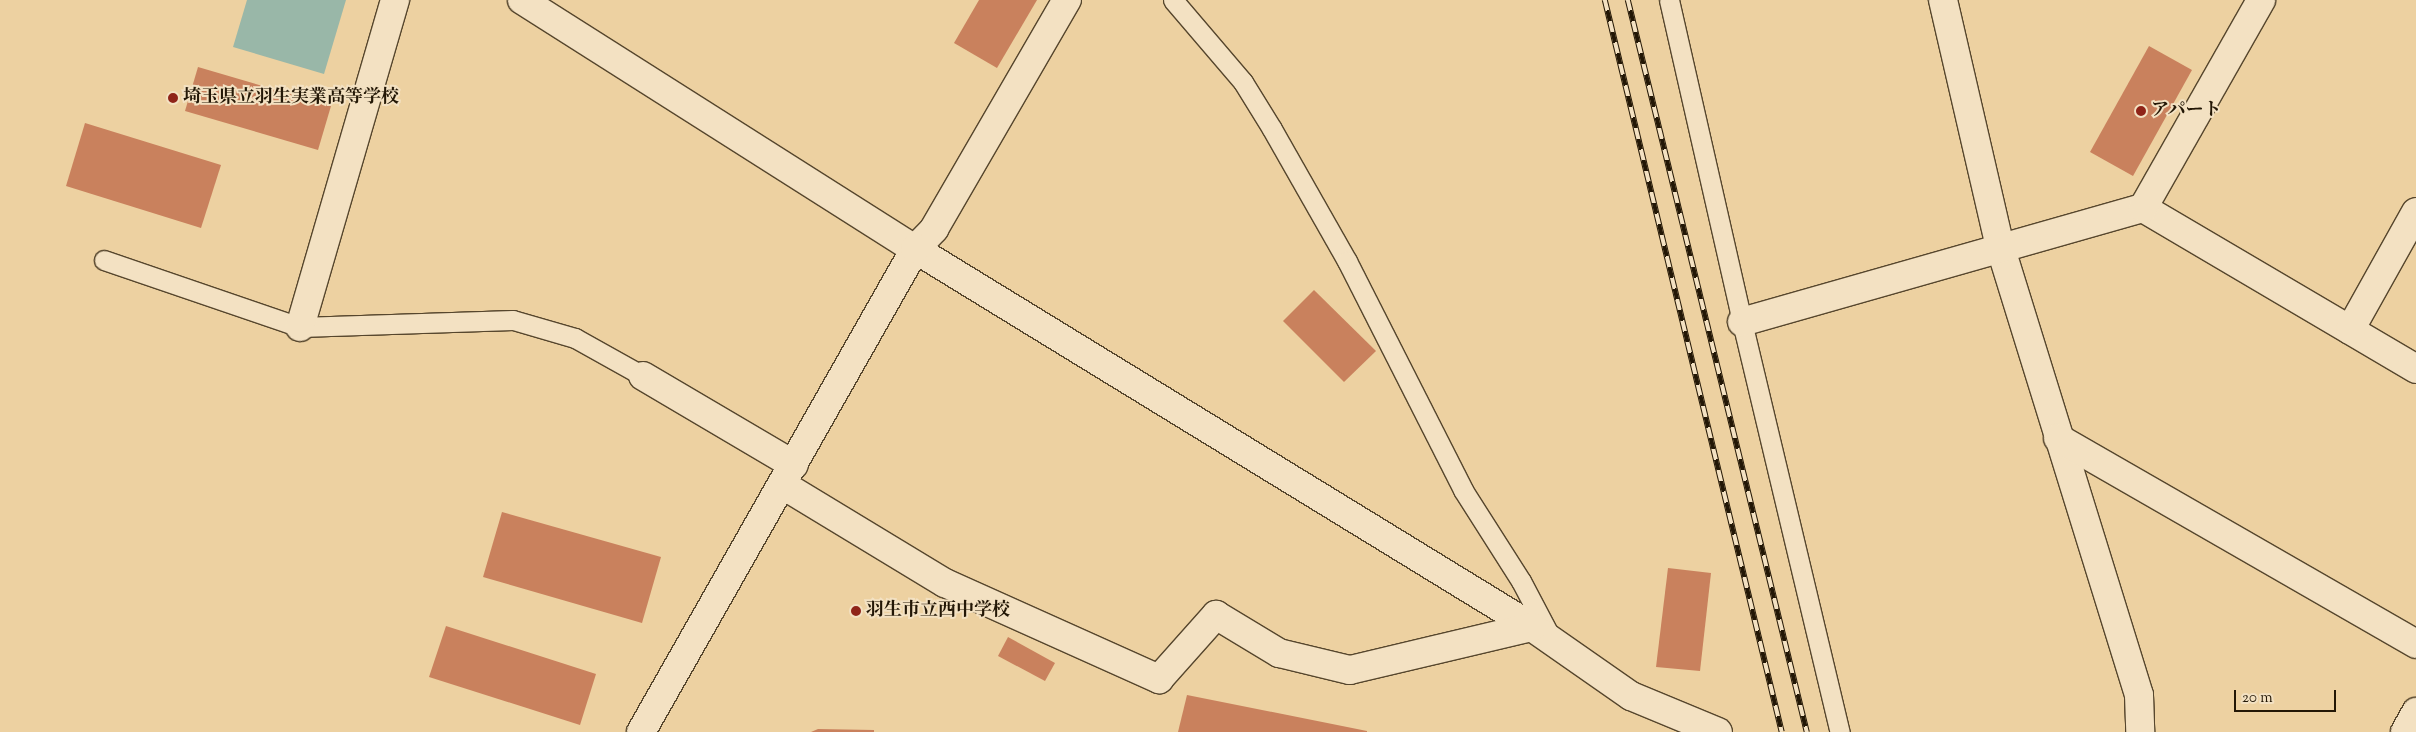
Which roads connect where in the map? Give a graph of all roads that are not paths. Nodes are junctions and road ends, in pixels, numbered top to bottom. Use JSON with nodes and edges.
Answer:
{"nodes":[{"id":1,"x":395,"y":0,"type":"edge"},
{"id":2,"x":522,"y":0,"type":"edge"},
{"id":3,"x":1067,"y":0,"type":"edge"},
{"id":4,"x":1173,"y":0,"type":"edge"},
{"id":5,"x":1669,"y":0,"type":"edge"},
{"id":6,"x":1943,"y":0,"type":"edge"},
{"id":7,"x":2261,"y":0,"type":"edge"},
{"id":8,"x":2143,"y":208,"type":"junction"},
{"id":9,"x":2416,"y":212,"type":"edge"},
{"id":10,"x":2000,"y":246,"type":"junction"},
{"id":11,"x":915,"y":249,"type":"junction"},
{"id":12,"x":104,"y":260,"type":"dead end"},
{"id":13,"x":1742,"y":322,"type":"junction"},
{"id":14,"x":300,"y":327,"type":"junction"},
{"id":15,"x":2350,"y":330,"type":"junction"},
{"id":16,"x":2416,"y":369,"type":"edge"},
{"id":17,"x":643,"y":376,"type":"joint"},
{"id":18,"x":2058,"y":438,"type":"junction"},
{"id":19,"x":788,"y":475,"type":"junction"},
{"id":20,"x":1542,"y":633,"type":"junction"},
{"id":21,"x":2416,"y":644,"type":"edge"},
{"id":22,"x":2416,"y":712,"type":"edge"},
{"id":23,"x":641,"y":732,"type":"edge"},
{"id":24,"x":1718,"y":732,"type":"edge"},
{"id":25,"x":1840,"y":732,"type":"edge"},
{"id":26,"x":2140,"y":732,"type":"edge"},
{"id":27,"x":2405,"y":732,"type":"edge"}],
"edges":[{"from":1,"to":14,"type":"street"},
{"from":2,"to":11,"type":"street"},
{"from":3,"to":11,"type":"street"},
{"from":4,"to":20,"type":"lane"},
{"from":5,"to":13,"type":"lane"},
{"from":6,"to":10,"type":"street"},
{"from":7,"to":8,"type":"street"},
{"from":8,"to":10,"type":"street"},
{"from":8,"to":15,"type":"street"},
{"from":9,"to":15,"type":"street"},
{"from":10,"to":13,"type":"street"},
{"from":10,"to":18,"type":"street"},
{"from":11,"to":19,"type":"street"},
{"from":11,"to":20,"type":"street"},
{"from":12,"to":14,"type":"lane"},
{"from":13,"to":25,"type":"lane"},
{"from":14,"to":17,"type":"lane"},
{"from":15,"to":16,"type":"street"},
{"from":17,"to":19,"type":"street"},
{"from":18,"to":21,"type":"street"},
{"from":18,"to":26,"type":"street"},
{"from":19,"to":20,"type":"street"},
{"from":19,"to":23,"type":"street"},
{"from":20,"to":24,"type":"street"},
{"from":22,"to":27,"type":"street"}]}
